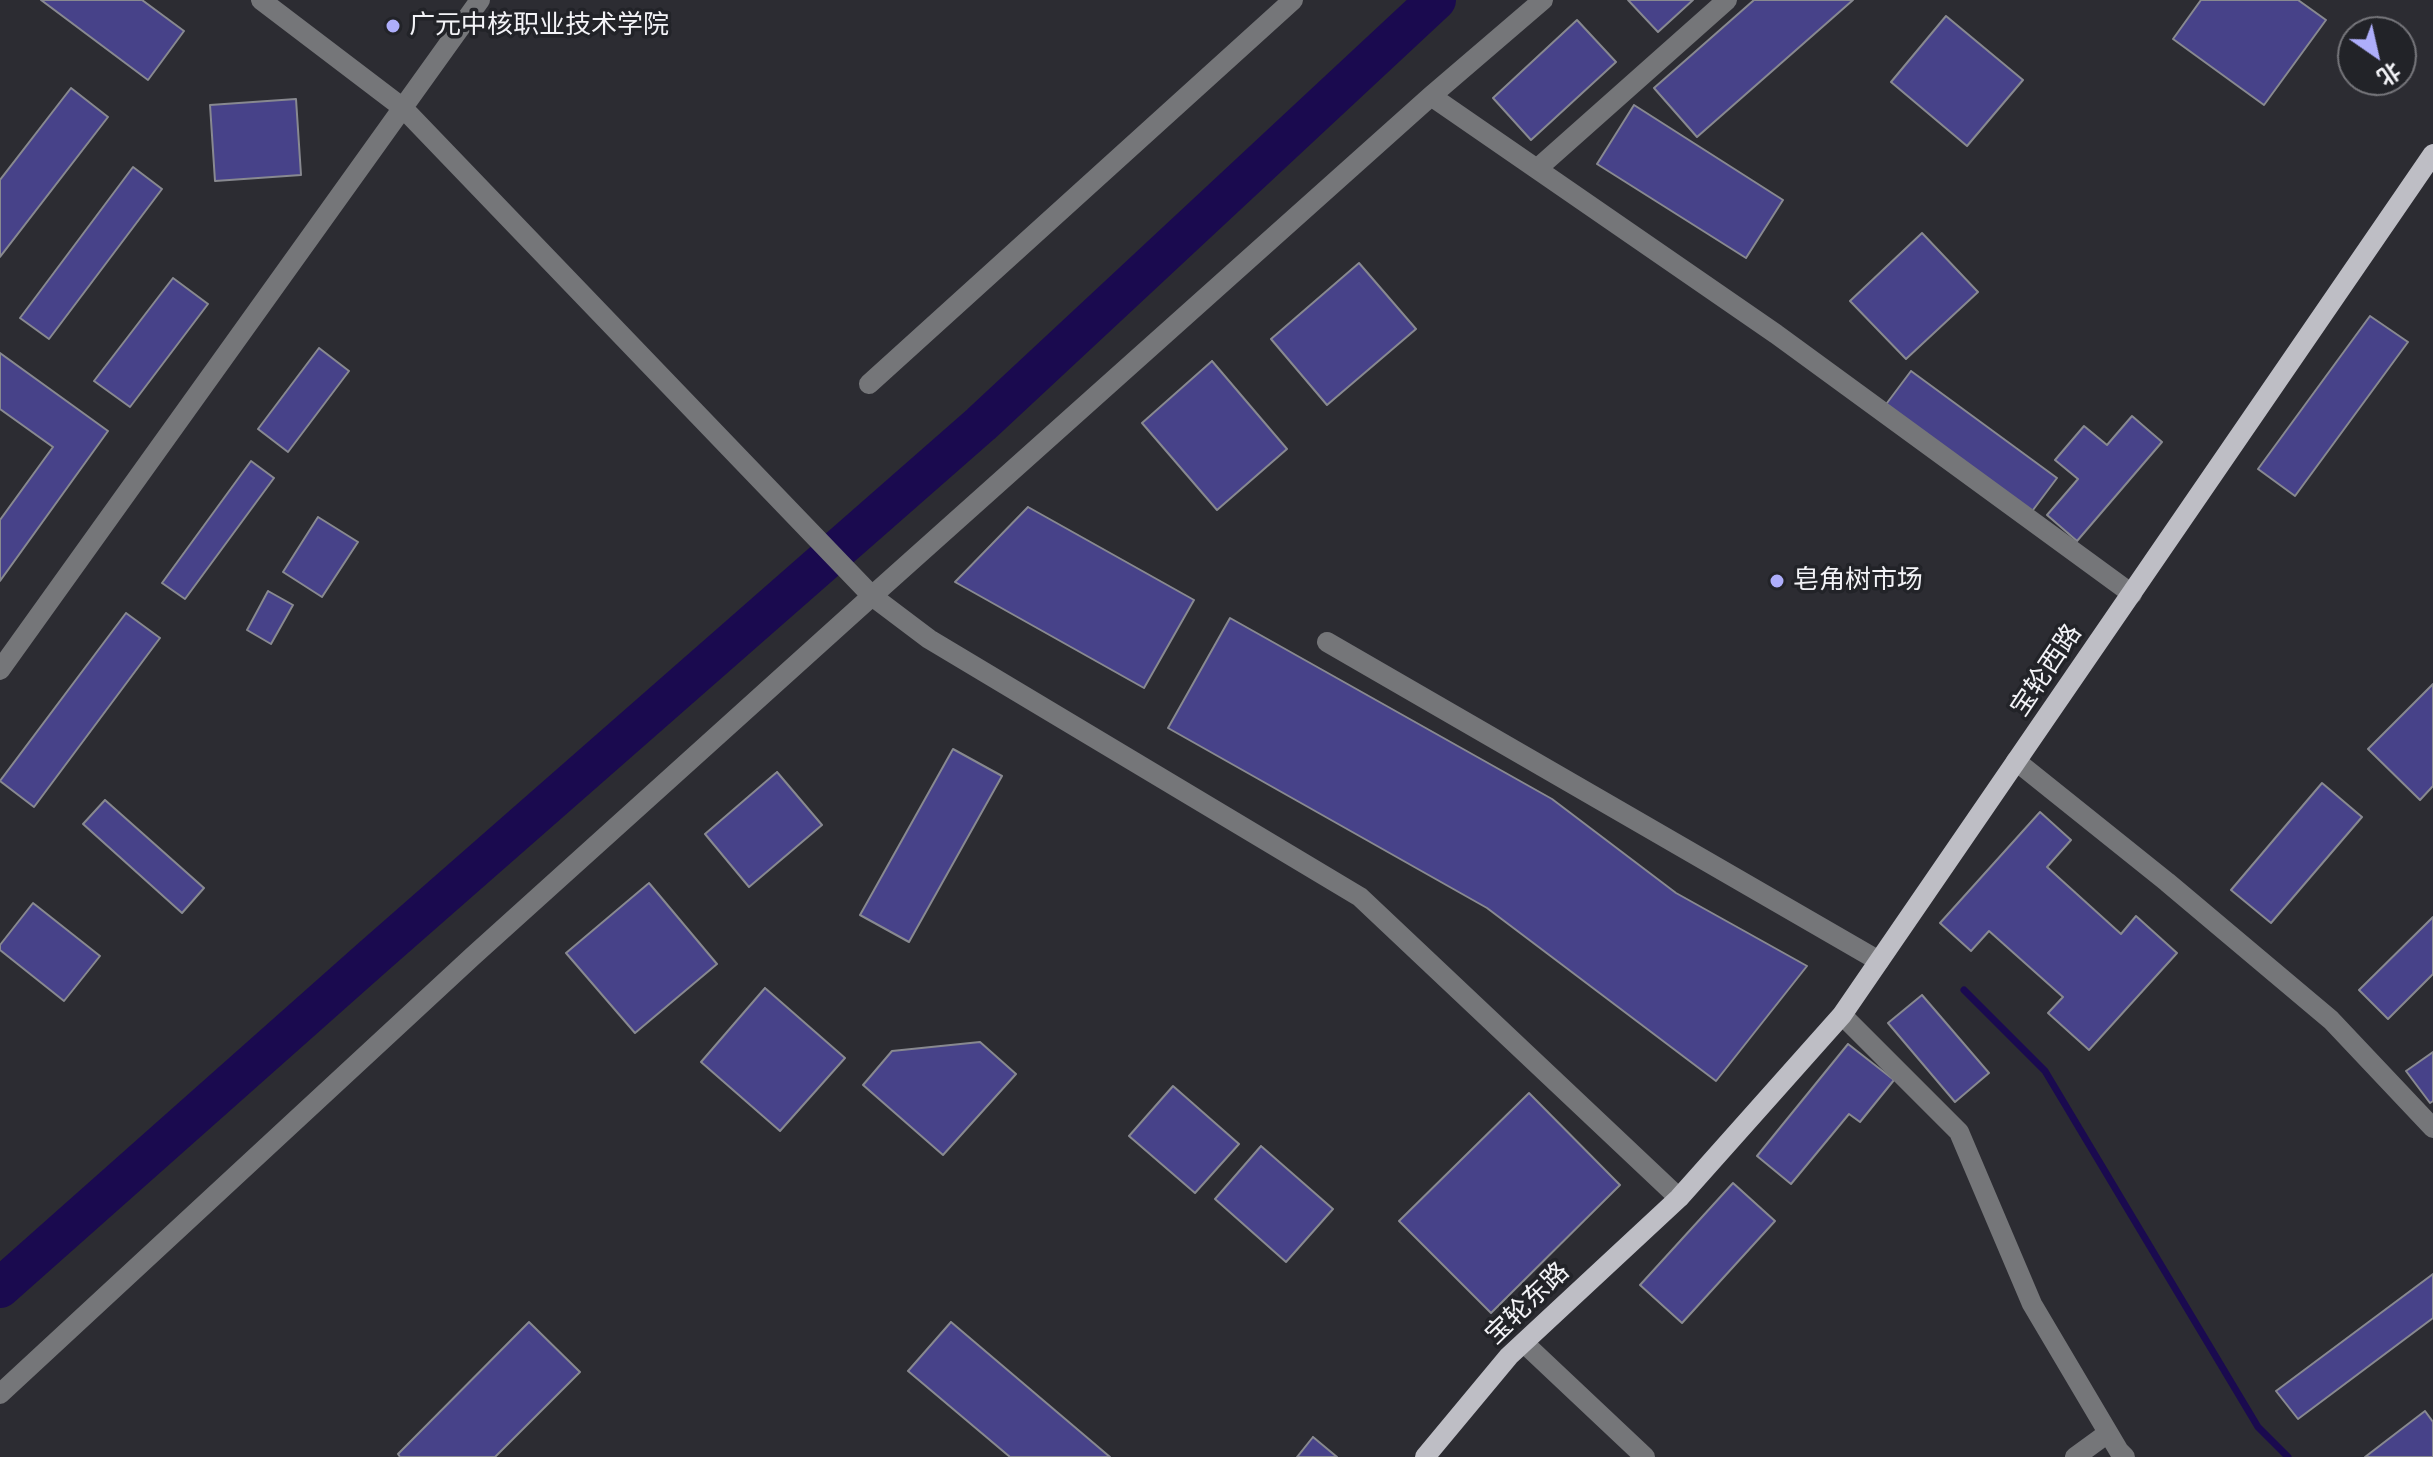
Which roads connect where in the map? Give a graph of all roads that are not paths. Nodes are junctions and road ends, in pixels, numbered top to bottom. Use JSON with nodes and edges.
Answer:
{"nodes":[{"id":1,"x":261,"y":0,"type":"edge"},
{"id":2,"x":480,"y":0,"type":"edge"},
{"id":3,"x":1293,"y":0,"type":"edge"},
{"id":4,"x":1543,"y":0,"type":"edge"},
{"id":5,"x":1727,"y":0,"type":"edge"},
{"id":6,"x":1431,"y":96,"type":"junction"},
{"id":7,"x":403,"y":108,"type":"junction"},
{"id":8,"x":2433,"y":154,"type":"edge"},
{"id":9,"x":1538,"y":168,"type":"junction"},
{"id":10,"x":869,"y":384,"type":"dead end"},
{"id":11,"x":2132,"y":594,"type":"junction"},
{"id":12,"x":872,"y":596,"type":"junction"},
{"id":13,"x":1327,"y":642,"type":"dead end"},
{"id":14,"x":0,"y":670,"type":"edge"},
{"id":15,"x":2016,"y":761,"type":"junction"},
{"id":16,"x":1879,"y":961,"type":"junction"},
{"id":17,"x":1842,"y":1015,"type":"junction"},
{"id":18,"x":2433,"y":1128,"type":"edge"},
{"id":19,"x":1679,"y":1198,"type":"junction"},
{"id":20,"x":1524,"y":1343,"type":"junction"},
{"id":21,"x":0,"y":1394,"type":"edge"},
{"id":22,"x":2108,"y":1433,"type":"junction"},
{"id":23,"x":1425,"y":1457,"type":"edge"},
{"id":24,"x":1645,"y":1457,"type":"edge"},
{"id":25,"x":2075,"y":1457,"type":"edge"},
{"id":26,"x":2125,"y":1457,"type":"edge"}],
"edges":[{"from":1,"to":7,"type":"street"},
{"from":2,"to":7,"type":"street"},
{"from":3,"to":10,"type":"street"},
{"from":4,"to":6,"type":"street"},
{"from":5,"to":9,"type":"street"},
{"from":6,"to":9,"type":"street"},
{"from":6,"to":12,"type":"street"},
{"from":7,"to":12,"type":"street"},
{"from":7,"to":14,"type":"street"},
{"from":8,"to":11,"type":"main road","name":"宝轮西路"},
{"from":9,"to":11,"type":"street"},
{"from":11,"to":15,"type":"main road","name":"宝轮西路"},
{"from":12,"to":19,"type":"street"},
{"from":12,"to":21,"type":"street"},
{"from":13,"to":16,"type":"street"},
{"from":15,"to":16,"type":"main road","name":"宝轮西路"},
{"from":15,"to":18,"type":"street"},
{"from":16,"to":17,"type":"main road","name":"宝轮西路"},
{"from":17,"to":19,"type":"main road","name":"宝轮西路"},
{"from":17,"to":22,"type":"street"},
{"from":19,"to":20,"type":"main road","name":"宝轮东路"},
{"from":20,"to":23,"type":"main road","name":"宝轮东路"},
{"from":20,"to":24,"type":"street"},
{"from":22,"to":25,"type":"street"},
{"from":22,"to":26,"type":"street"}]}
